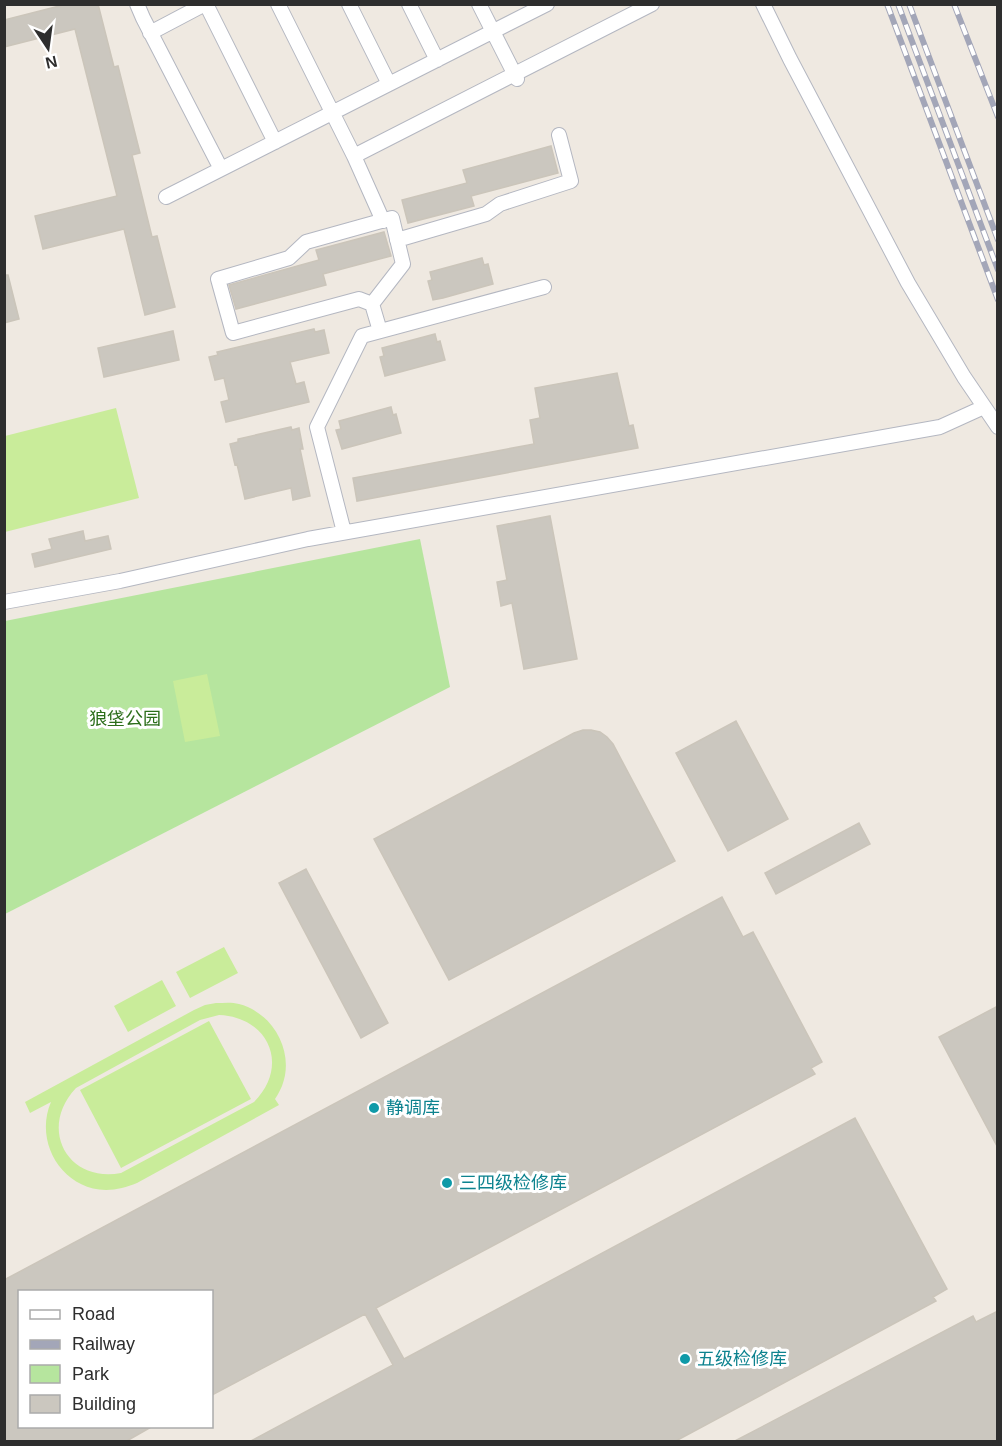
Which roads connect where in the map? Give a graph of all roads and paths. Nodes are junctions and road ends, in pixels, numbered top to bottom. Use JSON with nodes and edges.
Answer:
{"nodes":[{"id":1,"x":137,"y":4,"type":"edge"},
{"id":2,"x":206,"y":4,"type":"edge"},
{"id":3,"x":278,"y":4,"type":"edge"},
{"id":4,"x":348,"y":4,"type":"edge"},
{"id":5,"x":409,"y":4,"type":"edge"},
{"id":6,"x":479,"y":4,"type":"edge"},
{"id":7,"x":547,"y":4,"type":"edge"},
{"id":8,"x":652,"y":4,"type":"edge"},
{"id":9,"x":763,"y":4,"type":"edge"},
{"id":10,"x":493,"y":32,"type":"junction"},
{"id":11,"x":150,"y":33,"type":"junction"},
{"id":12,"x":436,"y":60,"type":"junction"},
{"id":13,"x":515,"y":77,"type":"junction"},
{"id":14,"x":389,"y":84,"type":"junction"},
{"id":15,"x":332,"y":113,"type":"junction"},
{"id":16,"x":559,"y":135,"type":"dead end"},
{"id":17,"x":275,"y":142,"type":"junction"},
{"id":18,"x":354,"y":156,"type":"junction"},
{"id":19,"x":221,"y":169,"type":"junction"},
{"id":20,"x":166,"y":197,"type":"dead end"},
{"id":21,"x":383,"y":221,"type":"junction"},
{"id":22,"x":397,"y":240,"type":"junction"},
{"id":23,"x":544,"y":287,"type":"dead end"},
{"id":24,"x":372,"y":304,"type":"junction"},
{"id":25,"x":380,"y":331,"type":"junction"},
{"id":26,"x":984,"y":407,"type":"junction"},
{"id":27,"x":998,"y":427,"type":"edge"},
{"id":28,"x":344,"y":532,"type":"junction"},
{"id":29,"x":4,"y":602,"type":"edge"}],
"edges":[{"from":1,"to":11,"type":"street"},
{"from":2,"to":11,"type":"street"},
{"from":2,"to":17,"type":"street"},
{"from":3,"to":15,"type":"street"},
{"from":4,"to":14,"type":"street"},
{"from":5,"to":12,"type":"street"},
{"from":6,"to":10,"type":"street"},
{"from":7,"to":10,"type":"street"},
{"from":8,"to":13,"type":"street"},
{"from":9,"to":26,"type":"street"},
{"from":10,"to":12,"type":"street"},
{"from":10,"to":13,"type":"street"},
{"from":11,"to":19,"type":"street"},
{"from":12,"to":14,"type":"street"},
{"from":13,"to":18,"type":"street"},
{"from":14,"to":15,"type":"street"},
{"from":15,"to":17,"type":"street"},
{"from":15,"to":18,"type":"street"},
{"from":16,"to":22,"type":"street"},
{"from":17,"to":19,"type":"street"},
{"from":18,"to":21,"type":"street"},
{"from":19,"to":20,"type":"street"},
{"from":21,"to":22,"type":"street"},
{"from":21,"to":24,"type":"street"},
{"from":22,"to":24,"type":"street"},
{"from":23,"to":25,"type":"street"},
{"from":24,"to":25,"type":"street"},
{"from":25,"to":28,"type":"street"},
{"from":26,"to":27,"type":"street"},
{"from":26,"to":28,"type":"street"},
{"from":28,"to":29,"type":"street"}]}
